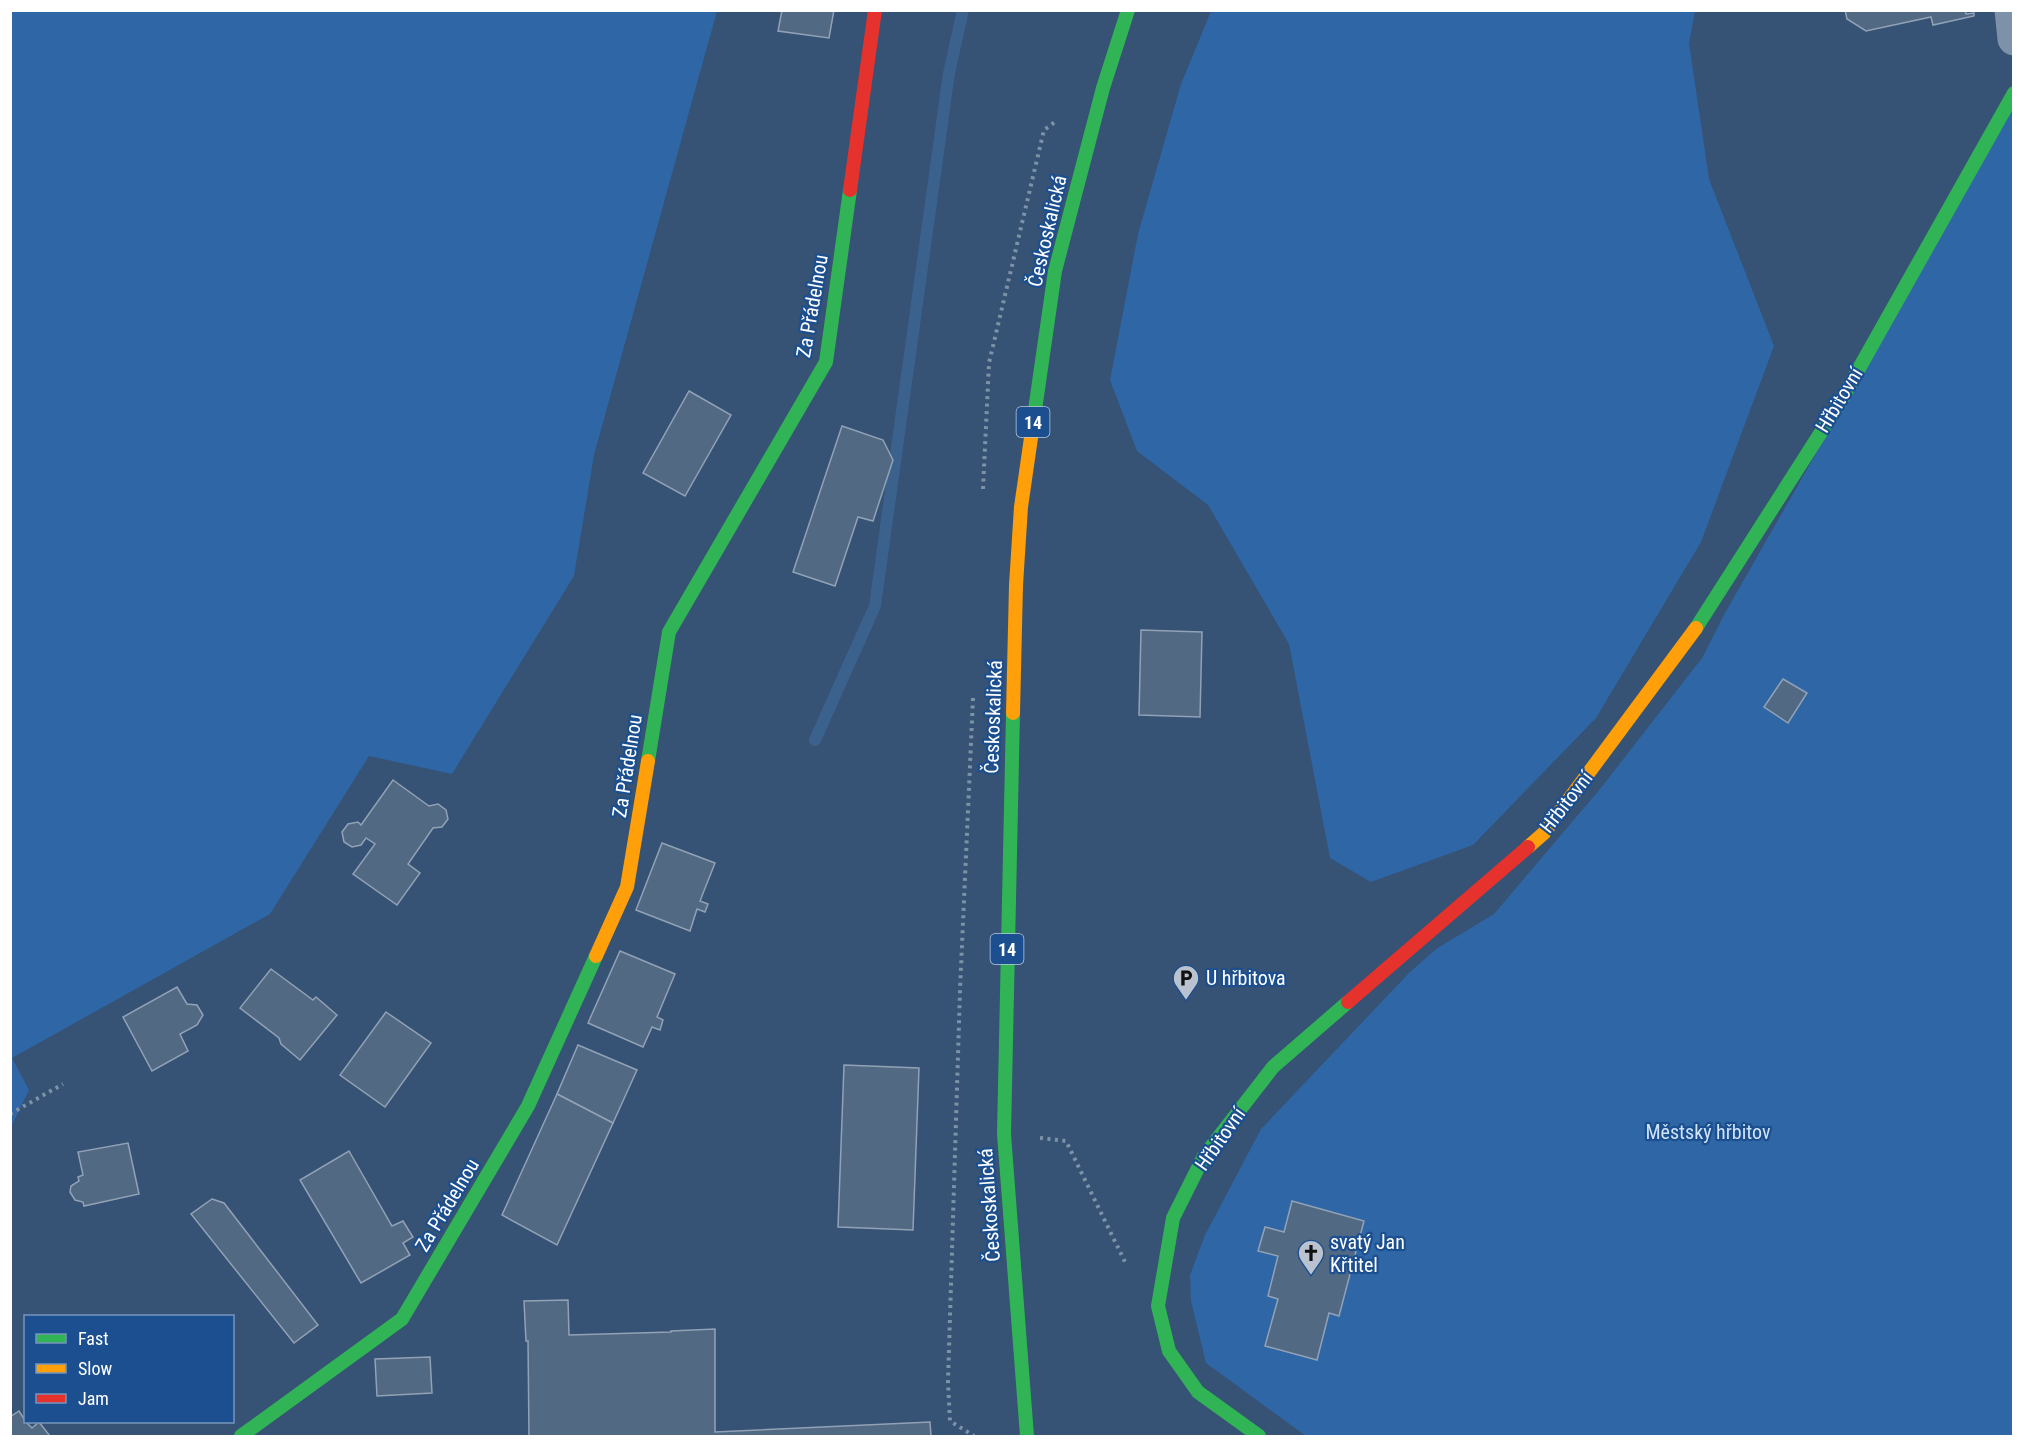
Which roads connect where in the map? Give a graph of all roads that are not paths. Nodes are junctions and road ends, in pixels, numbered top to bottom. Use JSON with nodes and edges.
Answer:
{"nodes":[{"id":1,"x":876,"y":10,"type":"edge"},
{"id":2,"x":1128,"y":10,"type":"edge"},
{"id":3,"x":2011,"y":10,"type":"edge"},
{"id":4,"x":2013,"y":39,"type":"edge"},
{"id":5,"x":2013,"y":93,"type":"edge"},
{"id":6,"x":241,"y":1437,"type":"edge"},
{"id":7,"x":1027,"y":1437,"type":"edge"},
{"id":8,"x":1259,"y":1437,"type":"edge"}],
"edges":[{"from":1,"to":6,"type":"street","name":"Za Přádelnou"},
{"from":2,"to":7,"type":"street","name":"Českoskalická","number":"14"},
{"from":3,"to":4,"type":"street"},
{"from":5,"to":8,"type":"street","name":"Hřbitovní"}]}
